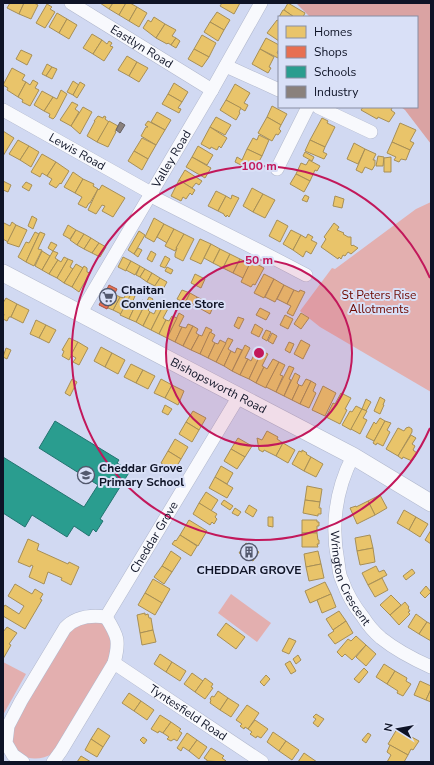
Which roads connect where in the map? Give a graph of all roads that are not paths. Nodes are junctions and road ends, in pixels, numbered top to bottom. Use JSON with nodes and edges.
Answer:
{"nodes":[{"id":1,"x":71,"y":3,"type":"edge"},
{"id":2,"x":261,"y":3,"type":"edge"},
{"id":3,"x":226,"y":66,"type":"junction"},
{"id":4,"x":212,"y":90,"type":"junction"},
{"id":5,"x":278,"y":90,"type":"edge"},
{"id":6,"x":308,"y":108,"type":"edge"},
{"id":7,"x":320,"y":108,"type":"edge"},
{"id":8,"x":3,"y":110,"type":"edge"},
{"id":9,"x":371,"y":132,"type":"dead end"},
{"id":10,"x":277,"y":169,"type":"dead end"},
{"id":11,"x":150,"y":194,"type":"junction"},
{"id":12,"x":3,"y":273,"type":"edge"},
{"id":13,"x":306,"y":275,"type":"dead end"},
{"id":14,"x":80,"y":314,"type":"junction"},
{"id":15,"x":239,"y":396,"type":"junction"},
{"id":16,"x":353,"y":456,"type":"junction"},
{"id":17,"x":431,"y":503,"type":"edge"},
{"id":18,"x":106,"y":617,"type":"junction"},
{"id":19,"x":114,"y":663,"type":"junction"},
{"id":20,"x":431,"y":667,"type":"edge"},
{"id":21,"x":4,"y":744,"type":"edge"},
{"id":22,"x":23,"y":762,"type":"edge"},
{"id":23,"x":53,"y":762,"type":"edge"},
{"id":24,"x":262,"y":762,"type":"edge"}],
"edges":[{"from":1,"to":4,"type":"street","name":"Eastlyn Road"},
{"from":2,"to":3,"type":"street","name":"Valley Road"},
{"from":3,"to":4,"type":"street","name":"Valley Road"},
{"from":3,"to":5,"type":"street"},
{"from":4,"to":11,"type":"street","name":"Valley Road"},
{"from":6,"to":10,"type":"street"},
{"from":7,"to":9,"type":"street"},
{"from":8,"to":11,"type":"street","name":"Lewis Road"},
{"from":11,"to":13,"type":"street","name":"Lewis Road"},
{"from":11,"to":14,"type":"street","name":"Valley Road"},
{"from":12,"to":14,"type":"street","name":"Bishopsworth Road"},
{"from":14,"to":15,"type":"street","name":"Bishopsworth Road"},
{"from":15,"to":16,"type":"street","name":"Bishopsworth Road"},
{"from":15,"to":18,"type":"street","name":"Cheddar Grove"},
{"from":16,"to":17,"type":"street","name":"Bishopsworth Road"},
{"from":16,"to":20,"type":"street","name":"Wrington Crescent"},
{"from":18,"to":19,"type":"street"},
{"from":18,"to":21,"type":"street"},
{"from":19,"to":23,"type":"street"},
{"from":19,"to":24,"type":"street","name":"Tyntesfield Road"},
{"from":21,"to":22,"type":"street"}]}
